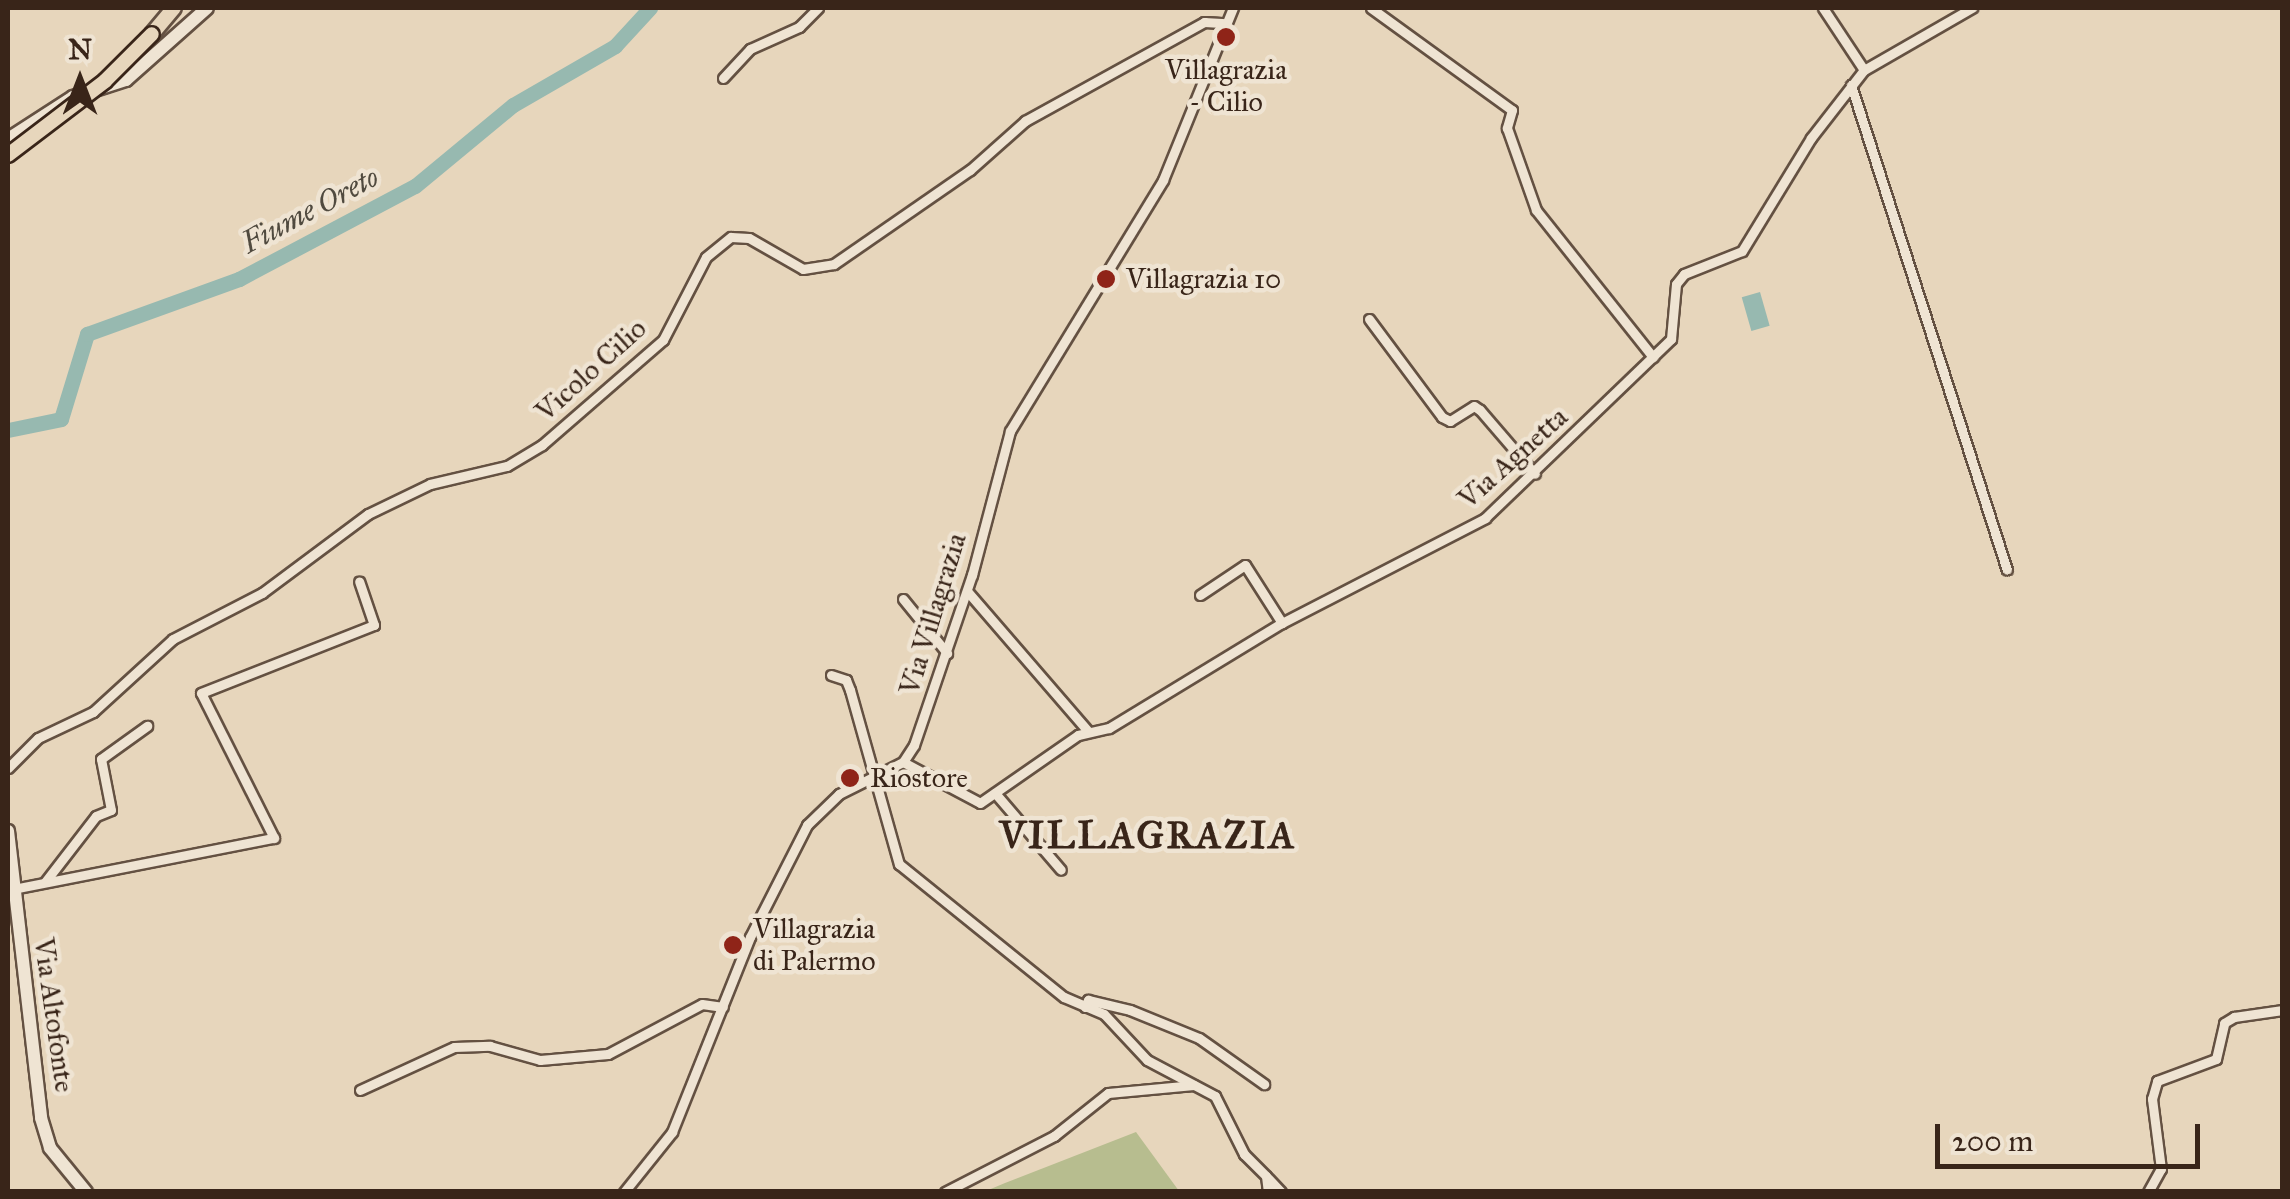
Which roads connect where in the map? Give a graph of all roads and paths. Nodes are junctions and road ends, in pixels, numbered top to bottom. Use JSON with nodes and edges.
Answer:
{"nodes":[{"id":1,"x":174,"y":8,"type":"edge"},
{"id":2,"x":208,"y":8,"type":"edge"},
{"id":3,"x":818,"y":8,"type":"edge"},
{"id":4,"x":1208,"y":8,"type":"edge"},
{"id":5,"x":1233,"y":8,"type":"edge"},
{"id":6,"x":1371,"y":8,"type":"edge"},
{"id":7,"x":1822,"y":8,"type":"edge"},
{"id":8,"x":1972,"y":8,"type":"edge"},
{"id":9,"x":1215,"y":17,"type":"junction"},
{"id":10,"x":1226,"y":23,"type":"junction"},
{"id":11,"x":1864,"y":70,"type":"junction"},
{"id":12,"x":723,"y":78,"type":"dead end"},
{"id":13,"x":1851,"y":86,"type":"junction"},
{"id":14,"x":8,"y":138,"type":"edge"},
{"id":15,"x":8,"y":155,"type":"edge"},
{"id":16,"x":1369,"y":319,"type":"dead end"},
{"id":17,"x":1653,"y":357,"type":"junction"},
{"id":18,"x":1535,"y":474,"type":"junction"},
{"id":19,"x":2007,"y":570,"type":"dead end"},
{"id":20,"x":358,"y":580,"type":"dead end"},
{"id":21,"x":967,"y":591,"type":"junction"},
{"id":22,"x":1200,"y":595,"type":"dead end"},
{"id":23,"x":903,"y":599,"type":"dead end"},
{"id":24,"x":1282,"y":624,"type":"junction"},
{"id":25,"x":947,"y":653,"type":"junction"},
{"id":26,"x":831,"y":674,"type":"dead end"},
{"id":27,"x":147,"y":726,"type":"dead end"},
{"id":28,"x":1087,"y":730,"type":"junction"},
{"id":29,"x":903,"y":762,"type":"junction"},
{"id":30,"x":8,"y":768,"type":"edge"},
{"id":31,"x":871,"y":779,"type":"junction"},
{"id":32,"x":995,"y":793,"type":"junction"},
{"id":33,"x":8,"y":832,"type":"edge"},
{"id":34,"x":1060,"y":870,"type":"dead end"},
{"id":35,"x":45,"y":882,"type":"junction"},
{"id":36,"x":13,"y":889,"type":"junction"},
{"id":37,"x":1084,"y":1006,"type":"junction"},
{"id":38,"x":722,"y":1007,"type":"junction"},
{"id":39,"x":2282,"y":1010,"type":"edge"},
{"id":40,"x":1196,"y":1084,"type":"junction"},
{"id":41,"x":1264,"y":1084,"type":"dead end"},
{"id":42,"x":360,"y":1090,"type":"dead end"},
{"id":43,"x":1266,"y":1176,"type":"junction"},
{"id":44,"x":2153,"y":1190,"type":"edge"},
{"id":45,"x":86,"y":1192,"type":"edge"},
{"id":46,"x":624,"y":1192,"type":"edge"},
{"id":47,"x":945,"y":1192,"type":"edge"},
{"id":48,"x":1268,"y":1192,"type":"edge"},
{"id":49,"x":1281,"y":1192,"type":"edge"}],
"edges":[{"from":1,"to":15,"type":"main road","bridge":true},
{"from":2,"to":14,"type":"main road"},
{"from":3,"to":12,"type":"street"},
{"from":4,"to":9,"type":"street"},
{"from":5,"to":10,"type":"street","name":"Via Villagrazia"},
{"from":6,"to":17,"type":"street"},
{"from":7,"to":11,"type":"street"},
{"from":8,"to":11,"type":"street","name":"Via Agnetta"},
{"from":9,"to":10,"type":"street"},
{"from":9,"to":30,"type":"street","name":"Vicolo Cilio"},
{"from":10,"to":21,"type":"street","name":"Via Villagrazia"},
{"from":11,"to":13,"type":"street","name":"Via Agnetta"},
{"from":13,"to":17,"type":"street","name":"Via Agnetta"},
{"from":13,"to":19,"type":"street"},
{"from":16,"to":18,"type":"street"},
{"from":17,"to":18,"type":"street","name":"Via Agnetta"},
{"from":18,"to":24,"type":"street","name":"Via Agnetta"},
{"from":20,"to":35,"type":"street"},
{"from":21,"to":25,"type":"street","name":"Via Villagrazia"},
{"from":21,"to":28,"type":"street"},
{"from":22,"to":24,"type":"street"},
{"from":23,"to":25,"type":"street"},
{"from":24,"to":28,"type":"street","name":"Via Agnetta"},
{"from":25,"to":29,"type":"street","name":"Via Villagrazia"},
{"from":26,"to":31,"type":"street"},
{"from":27,"to":35,"type":"street"},
{"from":28,"to":32,"type":"street","name":"Via Agnetta"},
{"from":29,"to":31,"type":"street"},
{"from":29,"to":32,"type":"street"},
{"from":31,"to":37,"type":"street"},
{"from":31,"to":38,"type":"street"},
{"from":32,"to":34,"type":"street"},
{"from":33,"to":36,"type":"main road","name":"Via Altofonte"},
{"from":35,"to":36,"type":"street"},
{"from":36,"to":45,"type":"main road","name":"Via Altofonte"},
{"from":37,"to":40,"type":"street"},
{"from":37,"to":41,"type":"street"},
{"from":38,"to":42,"type":"street"},
{"from":38,"to":46,"type":"street"},
{"from":39,"to":44,"type":"street"},
{"from":40,"to":43,"type":"street"},
{"from":40,"to":47,"type":"street"},
{"from":43,"to":48,"type":"street"},
{"from":43,"to":49,"type":"street"}]}
